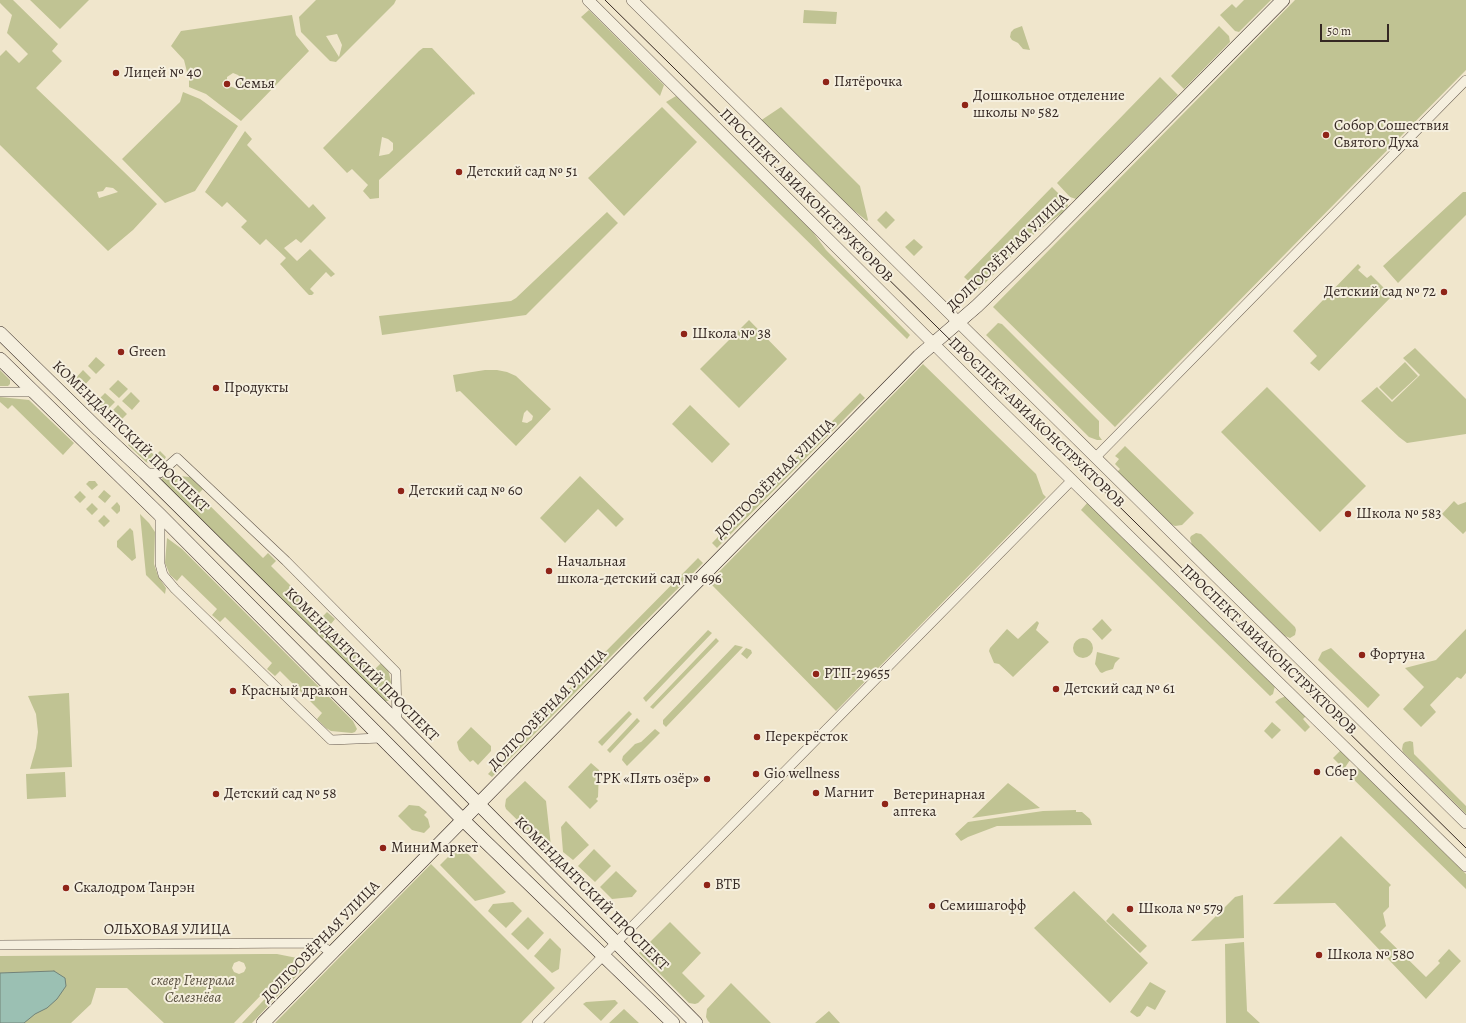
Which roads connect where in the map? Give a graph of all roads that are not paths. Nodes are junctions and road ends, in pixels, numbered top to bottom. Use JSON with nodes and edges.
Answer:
{"nodes":[{"id":1,"x":588,"y":0,"type":"edge"},
{"id":2,"x":632,"y":0,"type":"edge"},
{"id":3,"x":1284,"y":0,"type":"edge"},
{"id":4,"x":1466,"y":80,"type":"edge"},
{"id":5,"x":959,"y":323,"type":"junction"},
{"id":6,"x":0,"y":333,"type":"edge"},
{"id":7,"x":934,"y":344,"type":"junction"},
{"id":8,"x":0,"y":359,"type":"edge"},
{"id":9,"x":0,"y":392,"type":"edge"},
{"id":10,"x":33,"y":392,"type":"junction"},
{"id":11,"x":1096,"y":457,"type":"junction"},
{"id":12,"x":145,"y":473,"type":"junction"},
{"id":13,"x":1072,"y":480,"type":"junction"},
{"id":14,"x":160,"y":515,"type":"junction"},
{"id":15,"x":397,"y":722,"type":"junction"},
{"id":16,"x":381,"y":738,"type":"junction"},
{"id":17,"x":479,"y":804,"type":"junction"},
{"id":18,"x":463,"y":820,"type":"junction"},
{"id":19,"x":1466,"y":823,"type":"edge"},
{"id":20,"x":1466,"y":866,"type":"edge"},
{"id":21,"x":617,"y":943,"type":"junction"},
{"id":22,"x":0,"y":945,"type":"edge"},
{"id":23,"x":332,"y":953,"type":"junction"},
{"id":24,"x":604,"y":956,"type":"junction"},
{"id":25,"x":263,"y":1023,"type":"edge"},
{"id":26,"x":537,"y":1023,"type":"edge"},
{"id":27,"x":673,"y":1023,"type":"edge"},
{"id":28,"x":696,"y":1023,"type":"edge"}],
"edges":[{"from":1,"to":7,"type":"street","name":"ПРОСПЕКТ АВИАКОНСТРУКТОРОВ"},
{"from":2,"to":5,"type":"street","name":"ПРОСПЕКТ АВИАКОНСТРУКТОРОВ"},
{"from":3,"to":5,"type":"main road","name":"ДОЛГООЗЁРНАЯ УЛИЦА"},
{"from":4,"to":11,"type":"street"},
{"from":5,"to":7,"type":"main road","name":"ДОЛГООЗЁРНАЯ УЛИЦА"},
{"from":5,"to":11,"type":"street","name":"ПРОСПЕКТ АВИАКОНСТРУКТОРОВ"},
{"from":6,"to":12,"type":"main road","name":"КОМЕНДАНТСКИЙ ПРОСПЕКТ"},
{"from":7,"to":13,"type":"street","name":"ПРОСПЕКТ АВИАКОНСТРУКТОРОВ"},
{"from":7,"to":17,"type":"main road","name":"ДОЛГООЗЁРНАЯ УЛИЦА"},
{"from":8,"to":10,"type":"main road"},
{"from":9,"to":10,"type":"street"},
{"from":10,"to":14,"type":"main road"},
{"from":11,"to":19,"type":"street","name":"ПРОСПЕКТ АВИАКОНСТРУКТОРОВ"},
{"from":12,"to":15,"type":"main road","name":"КОМЕНДАНТСКИЙ ПРОСПЕКТ"},
{"from":12,"to":15,"type":"street"},
{"from":13,"to":20,"type":"street","name":"ПРОСПЕКТ АВИАКОНСТРУКТОРОВ"},
{"from":13,"to":21,"type":"street"},
{"from":14,"to":16,"type":"main road"},
{"from":14,"to":16,"type":"street"},
{"from":15,"to":17,"type":"main road","name":"КОМЕНДАНТСКИЙ ПРОСПЕКТ"},
{"from":16,"to":18,"type":"main road"},
{"from":17,"to":18,"type":"main road","name":"ДОЛГООЗЁРНАЯ УЛИЦА"},
{"from":17,"to":21,"type":"main road","name":"КОМЕНДАНТСКИЙ ПРОСПЕКТ"},
{"from":18,"to":23,"type":"main road","name":"ДОЛГООЗЁРНАЯ УЛИЦА"},
{"from":18,"to":24,"type":"main road"},
{"from":21,"to":24,"type":"street"},
{"from":21,"to":28,"type":"main road","name":"КОМЕНДАНТСКИЙ ПРОСПЕКТ"},
{"from":22,"to":23,"type":"street","name":"ОЛЬХОВАЯ УЛИЦА"},
{"from":23,"to":25,"type":"main road","name":"ДОЛГООЗЁРНАЯ УЛИЦА"},
{"from":24,"to":26,"type":"street"},
{"from":24,"to":27,"type":"main road"}]}
